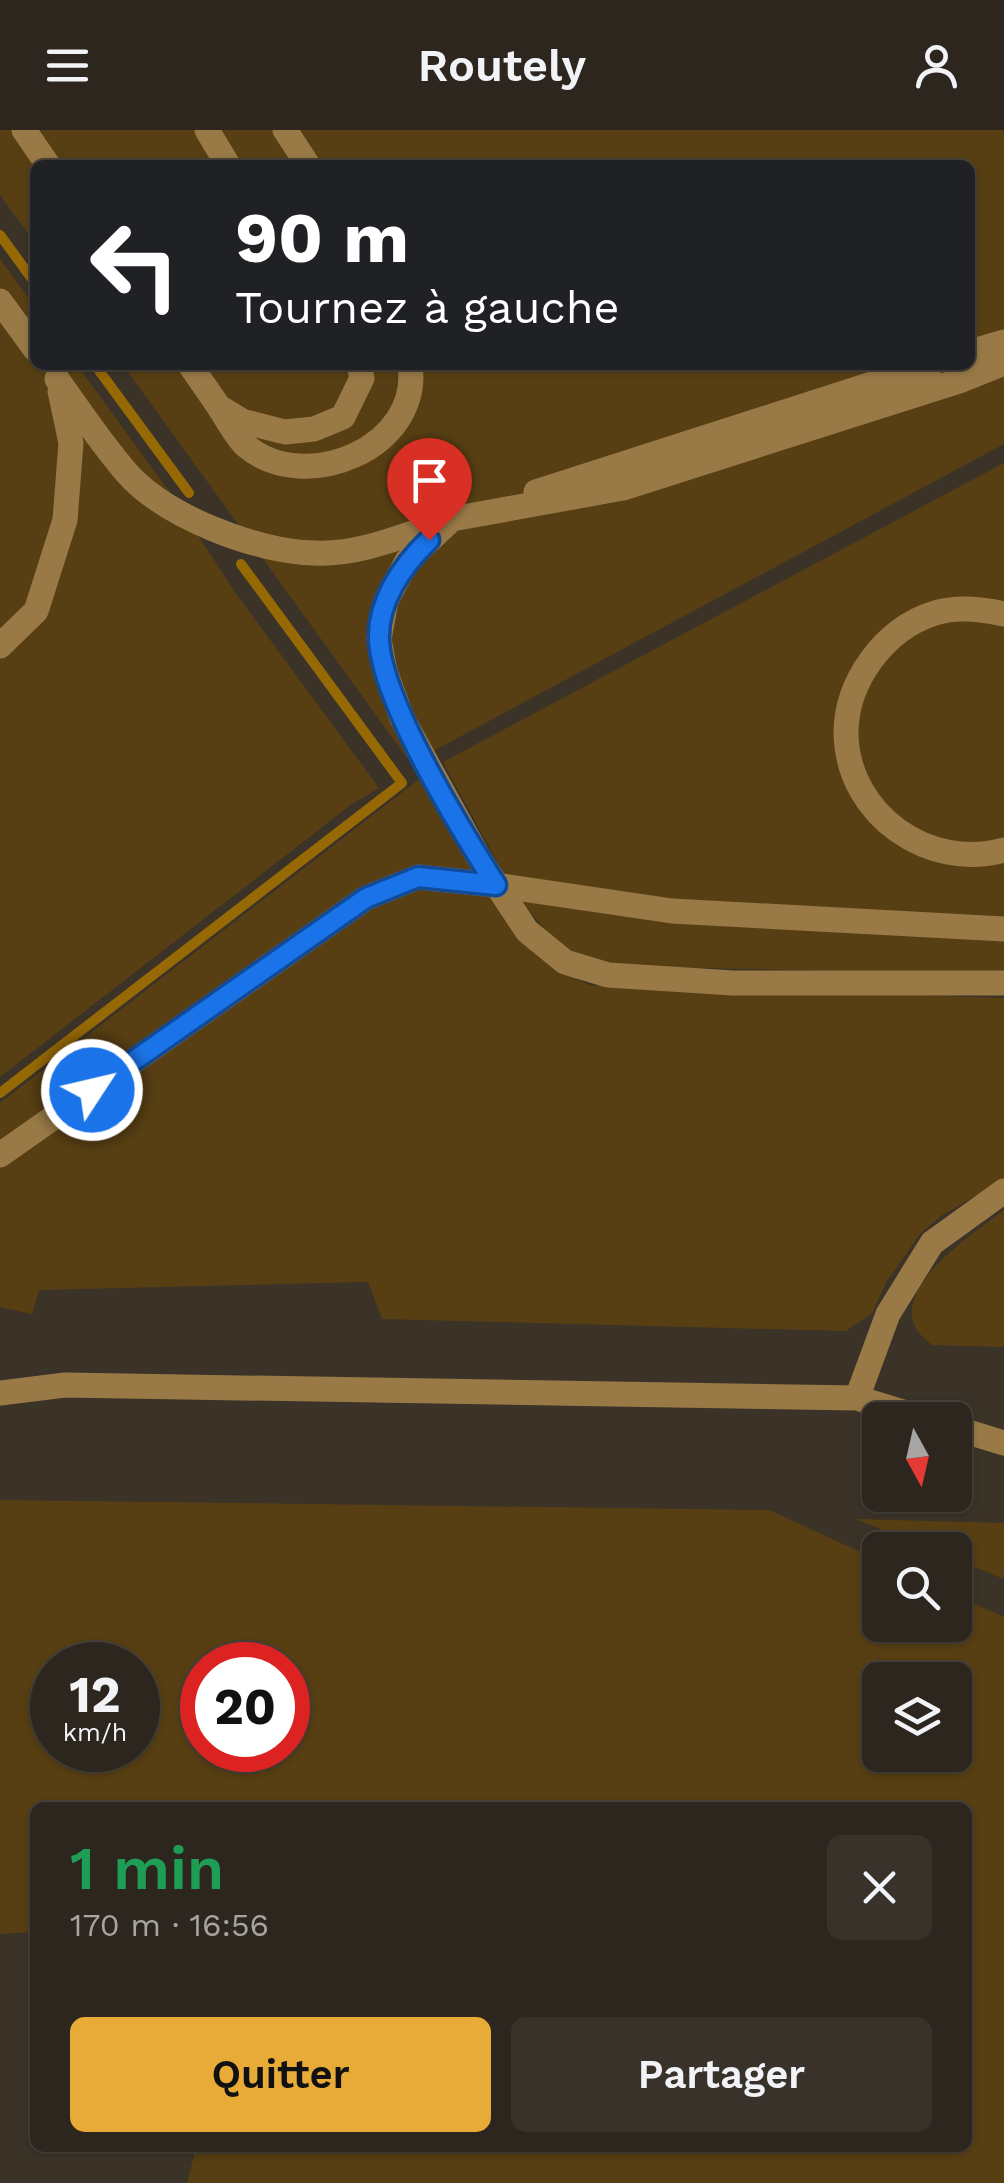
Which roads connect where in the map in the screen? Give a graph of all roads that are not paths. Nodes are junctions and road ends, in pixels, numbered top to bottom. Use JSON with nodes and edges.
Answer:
{"nodes":[{"id":1,"x":24,"y":130,"type":"edge"},
{"id":2,"x":207,"y":130,"type":"edge"},
{"id":3,"x":285,"y":130,"type":"edge"},
{"id":4,"x":45,"y":160,"type":"edge"},
{"id":5,"x":225,"y":160,"type":"edge"},
{"id":6,"x":305,"y":160,"type":"edge"},
{"id":7,"x":0,"y":301,"type":"edge"},
{"id":8,"x":30,"y":342,"type":"edge"},
{"id":9,"x":1004,"y":342,"type":"edge"},
{"id":10,"x":975,"y":351,"type":"edge"},
{"id":11,"x":1004,"y":363,"type":"edge"},
{"id":12,"x":194,"y":370,"type":"edge"},
{"id":13,"x":360,"y":370,"type":"edge"},
{"id":14,"x":411,"y":370,"type":"edge"},
{"id":15,"x":915,"y":370,"type":"edge"},
{"id":16,"x":52,"y":372,"type":"edge"},
{"id":17,"x":220,"y":407,"type":"junction"},
{"id":18,"x":452,"y":519,"type":"junction"},
{"id":19,"x":1004,"y":614,"type":"edge"},
{"id":20,"x":0,"y":646,"type":"edge"},
{"id":21,"x":1004,"y":850,"type":"edge"},
{"id":22,"x":496,"y":885,"type":"junction"},
{"id":23,"x":1004,"y":929,"type":"edge"},
{"id":24,"x":1004,"y":983,"type":"edge"},
{"id":25,"x":0,"y":1155,"type":"edge"},
{"id":26,"x":1004,"y":1192,"type":"edge"},
{"id":27,"x":0,"y":1393,"type":"edge"},
{"id":28,"x":857,"y":1398,"type":"junction"},
{"id":29,"x":870,"y":1402,"type":"edge"},
{"id":30,"x":972,"y":1433,"type":"edge"},
{"id":31,"x":1004,"y":1443,"type":"edge"}],
"edges":[{"from":1,"to":4,"type":"lane"},
{"from":2,"to":5,"type":"lane"},
{"from":3,"to":6,"type":"lane"},
{"from":7,"to":8,"type":"lane"},
{"from":9,"to":10,"type":"lane"},
{"from":11,"to":18,"type":"lane"},
{"from":12,"to":17,"type":"lane"},
{"from":13,"to":17,"type":"lane"},
{"from":14,"to":17,"type":"lane"},
{"from":15,"to":18,"type":"lane"},
{"from":16,"to":18,"type":"lane"},
{"from":16,"to":20,"type":"lane"},
{"from":18,"to":22,"type":"lane"},
{"from":19,"to":21,"type":"lane"},
{"from":22,"to":23,"type":"lane"},
{"from":22,"to":24,"type":"lane"},
{"from":22,"to":25,"type":"lane"},
{"from":26,"to":28,"type":"lane"},
{"from":27,"to":28,"type":"lane"},
{"from":28,"to":29,"type":"lane"},
{"from":30,"to":31,"type":"lane"}]}
